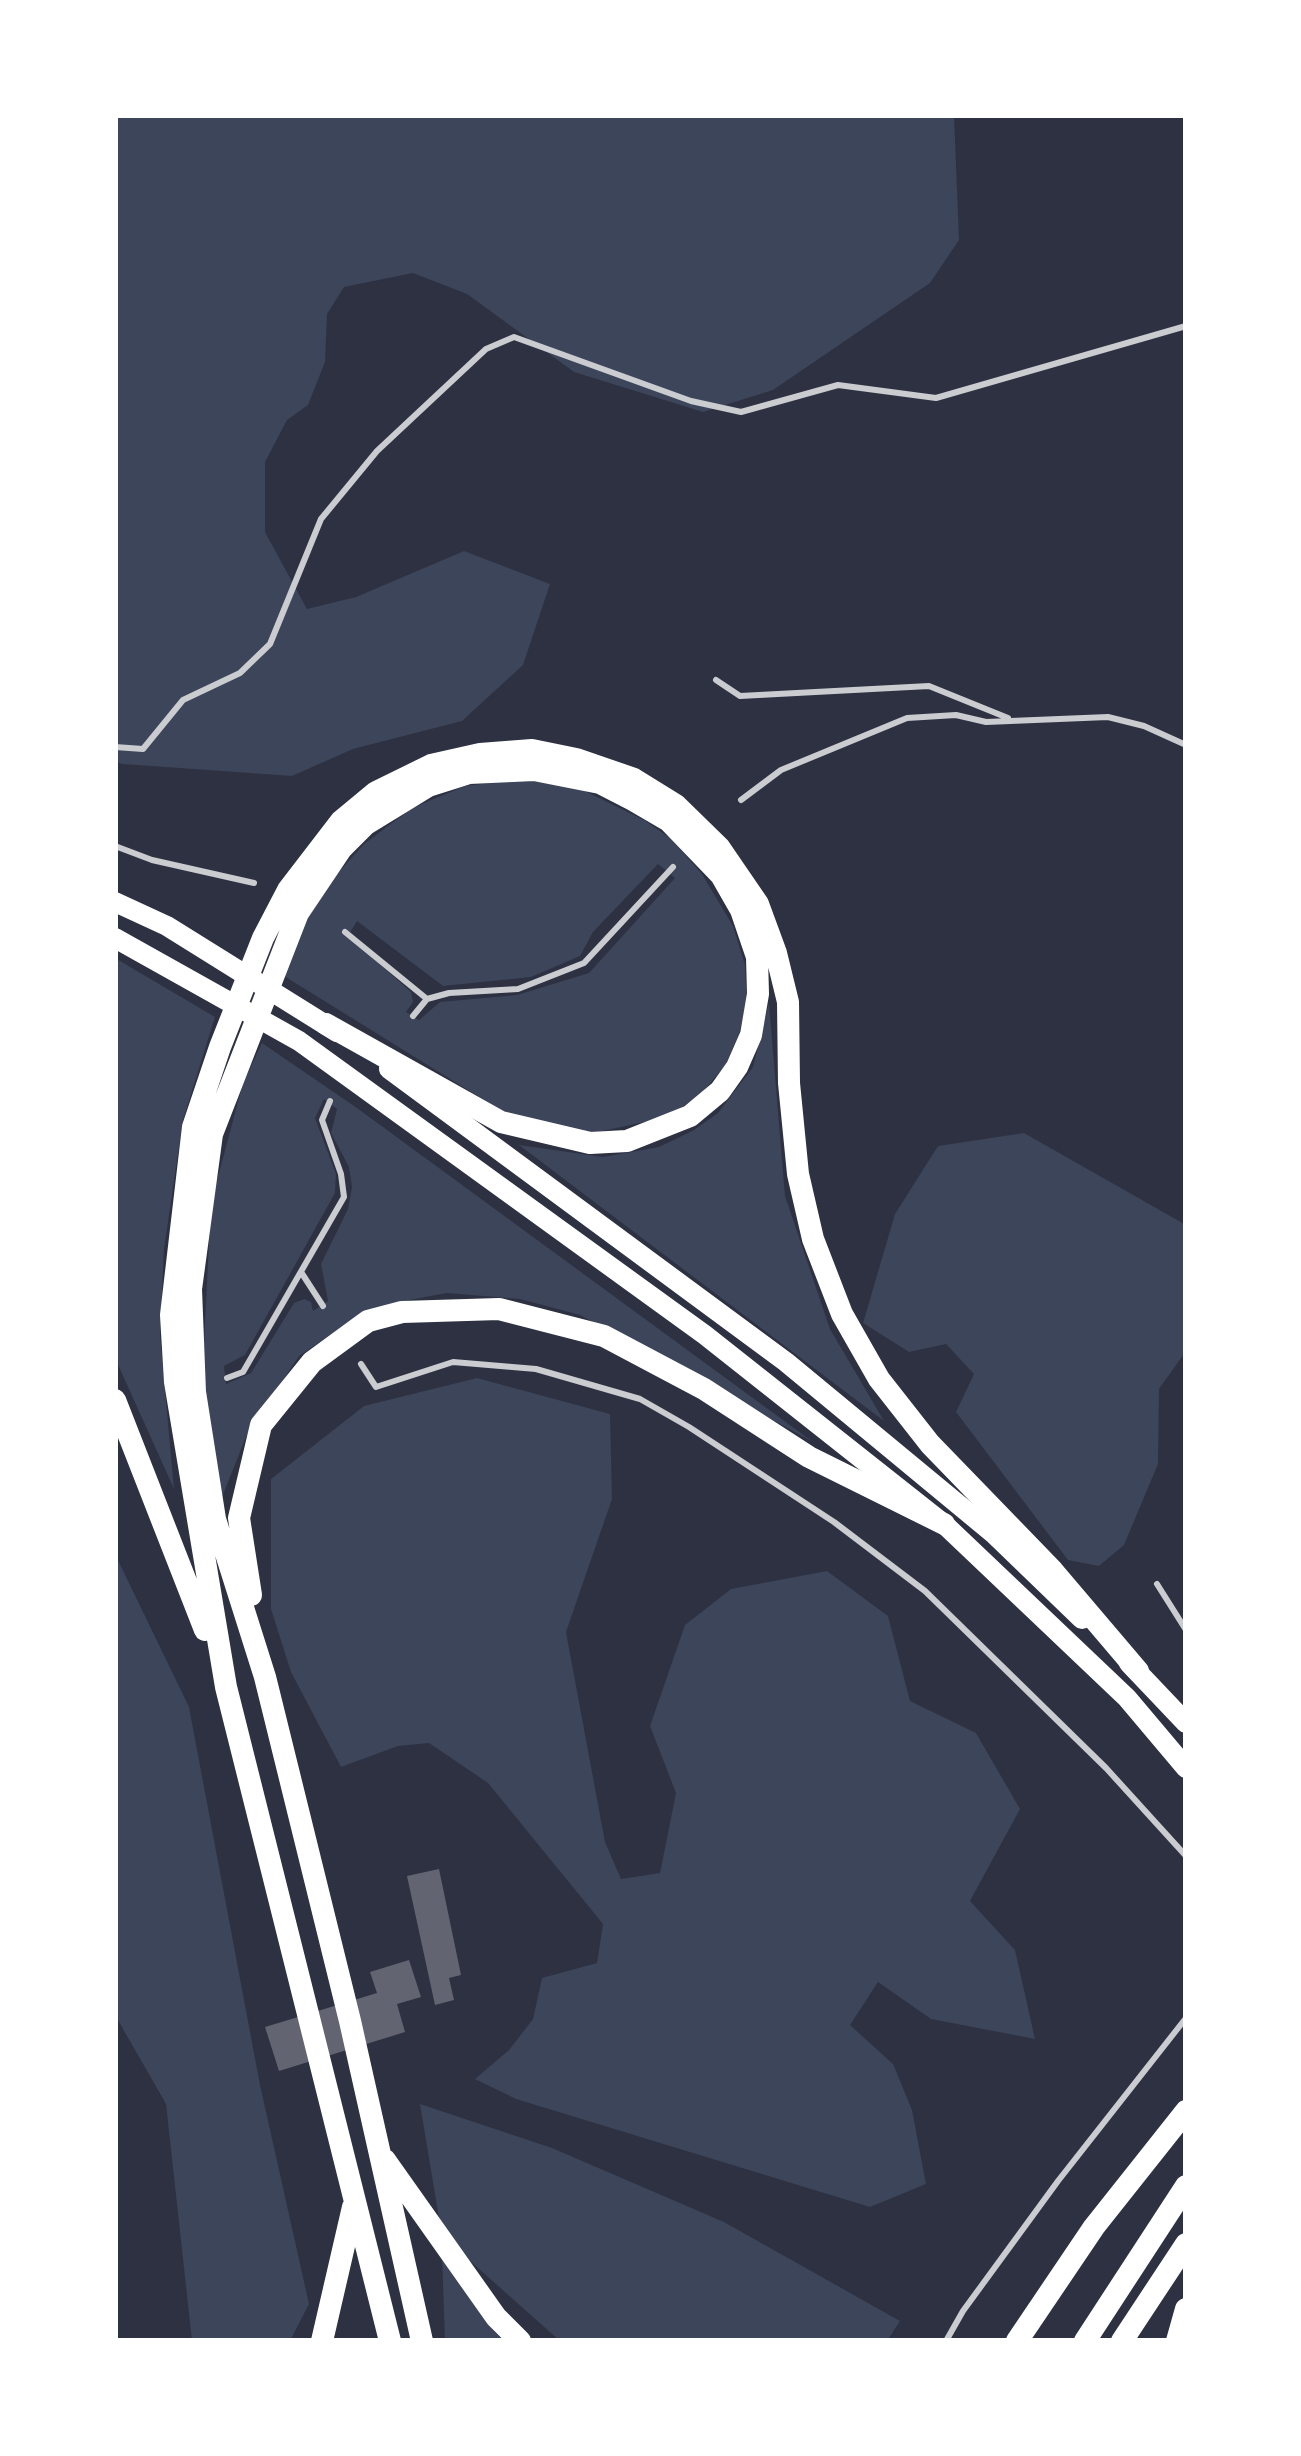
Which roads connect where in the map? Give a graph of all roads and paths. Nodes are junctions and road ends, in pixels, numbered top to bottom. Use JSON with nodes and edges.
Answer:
{"nodes":[{"id":1,"x":1186,"y":326,"type":"edge"},
{"id":2,"x":716,"y":680,"type":"dead end"},
{"id":3,"x":1009,"y":718,"type":"junction"},
{"id":4,"x":1186,"y":745,"type":"edge"},
{"id":5,"x":115,"y":748,"type":"edge"},
{"id":6,"x":740,"y":800,"type":"dead end"},
{"id":7,"x":115,"y":846,"type":"edge"},
{"id":8,"x":673,"y":866,"type":"dead end"},
{"id":9,"x":254,"y":883,"type":"dead end"},
{"id":10,"x":115,"y":902,"type":"edge"},
{"id":11,"x":346,"y":932,"type":"dead end"},
{"id":12,"x":115,"y":938,"type":"edge"},
{"id":13,"x":274,"y":944,"type":"junction"},
{"id":14,"x":427,"y":999,"type":"junction"},
{"id":15,"x":413,"y":1016,"type":"dead end"},
{"id":16,"x":326,"y":1024,"type":"junction"},
{"id":17,"x":230,"y":1053,"type":"junction"},
{"id":18,"x":330,"y":1101,"type":"dead end"},
{"id":19,"x":301,"y":1272,"type":"junction"},
{"id":20,"x":323,"y":1306,"type":"dead end"},
{"id":21,"x":361,"y":1364,"type":"dead end"},
{"id":22,"x":228,"y":1378,"type":"dead end"},
{"id":23,"x":115,"y":1400,"type":"edge"},
{"id":24,"x":944,"y":1524,"type":"junction"},
{"id":25,"x":1157,"y":1584,"type":"dead end"},
{"id":26,"x":1186,"y":1630,"type":"edge"},
{"id":27,"x":1138,"y":1672,"type":"junction"},
{"id":28,"x":265,"y":1677,"type":"junction"},
{"id":29,"x":226,"y":1687,"type":"junction"},
{"id":30,"x":1186,"y":1723,"type":"edge"},
{"id":31,"x":1186,"y":1768,"type":"edge"},
{"id":32,"x":1186,"y":1856,"type":"edge"},
{"id":33,"x":1186,"y":2018,"type":"edge"},
{"id":34,"x":1186,"y":2112,"type":"edge"},
{"id":35,"x":378,"y":2151,"type":"junction"},
{"id":36,"x":1186,"y":2186,"type":"edge"},
{"id":37,"x":355,"y":2199,"type":"junction"},
{"id":38,"x":1186,"y":2244,"type":"edge"},
{"id":39,"x":1186,"y":2310,"type":"edge"},
{"id":40,"x":322,"y":2341,"type":"edge"},
{"id":41,"x":390,"y":2341,"type":"edge"},
{"id":42,"x":422,"y":2341,"type":"edge"},
{"id":43,"x":520,"y":2341,"type":"edge"},
{"id":44,"x":946,"y":2341,"type":"edge"},
{"id":45,"x":1017,"y":2341,"type":"edge"},
{"id":46,"x":1084,"y":2341,"type":"edge"},
{"id":47,"x":1122,"y":2341,"type":"edge"},
{"id":48,"x":1177,"y":2341,"type":"edge"}],
"edges":[{"from":1,"to":5,"type":"lane"},
{"from":2,"to":3,"type":"lane"},
{"from":3,"to":4,"type":"lane"},
{"from":3,"to":6,"type":"lane"},
{"from":7,"to":9,"type":"lane"},
{"from":8,"to":14,"type":"lane"},
{"from":10,"to":16,"type":"highway"},
{"from":11,"to":14,"type":"lane"},
{"from":12,"to":24,"type":"highway"},
{"from":13,"to":16,"type":"highway"},
{"from":13,"to":17,"type":"highway"},
{"from":13,"to":27,"type":"highway"},
{"from":14,"to":15,"type":"lane"},
{"from":16,"to":27,"type":"highway"},
{"from":17,"to":28,"type":"highway"},
{"from":17,"to":29,"type":"highway"},
{"from":18,"to":19,"type":"lane"},
{"from":19,"to":20,"type":"lane"},
{"from":19,"to":22,"type":"lane"},
{"from":21,"to":32,"type":"lane"},
{"from":23,"to":29,"type":"highway"},
{"from":24,"to":28,"type":"highway"},
{"from":24,"to":31,"type":"highway"},
{"from":25,"to":26,"type":"lane"},
{"from":27,"to":30,"type":"highway"},
{"from":28,"to":35,"type":"highway"},
{"from":29,"to":37,"type":"highway"},
{"from":33,"to":44,"type":"lane"},
{"from":34,"to":45,"type":"highway"},
{"from":35,"to":42,"type":"highway"},
{"from":35,"to":43,"type":"highway"},
{"from":36,"to":46,"type":"highway"},
{"from":37,"to":40,"type":"highway"},
{"from":37,"to":41,"type":"highway"},
{"from":38,"to":47,"type":"highway"},
{"from":39,"to":48,"type":"highway"}]}
